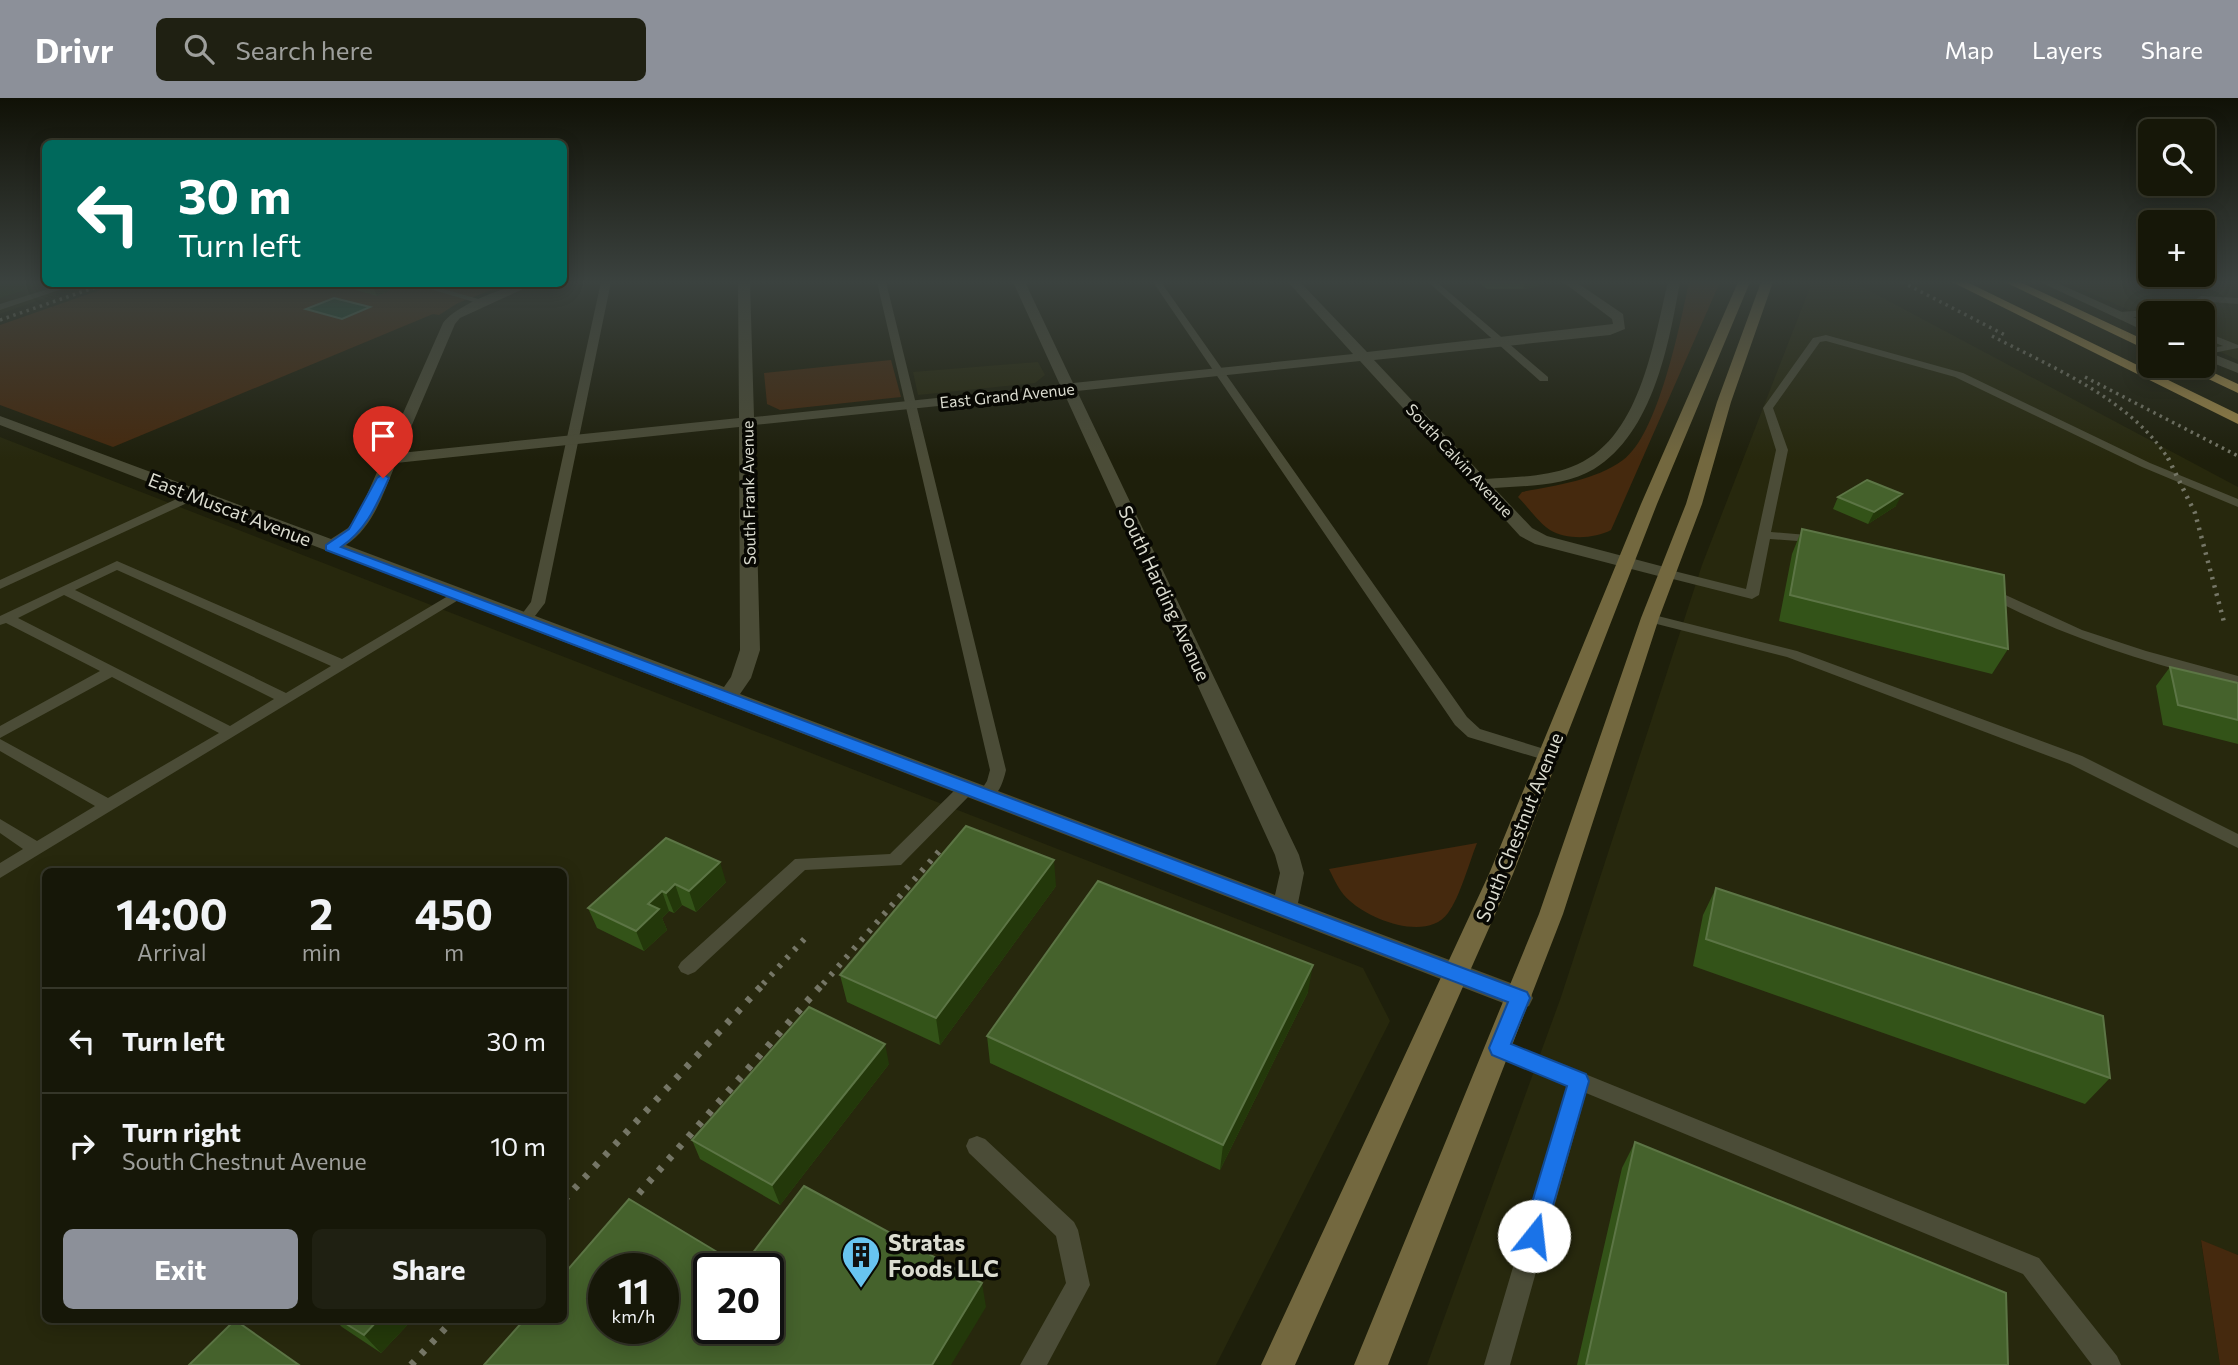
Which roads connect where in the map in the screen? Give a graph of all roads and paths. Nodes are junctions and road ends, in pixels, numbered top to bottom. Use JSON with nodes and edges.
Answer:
{"nodes":[{"id":1,"x":441,"y":341,"type":"edge"},
{"id":2,"x":593,"y":341,"type":"edge"},
{"id":3,"x":745,"y":341,"type":"edge"},
{"id":4,"x":896,"y":341,"type":"edge"},
{"id":5,"x":1047,"y":341,"type":"edge"},
{"id":6,"x":1200,"y":341,"type":"edge"},
{"id":7,"x":1348,"y":341,"type":"edge"},
{"id":8,"x":1510,"y":341,"type":"edge"},
{"id":9,"x":1658,"y":341,"type":"edge"},
{"id":10,"x":1719,"y":341,"type":"edge"},
{"id":11,"x":1746,"y":341,"type":"edge"},
{"id":12,"x":1816,"y":341,"type":"edge"},
{"id":13,"x":1837,"y":341,"type":"edge"},
{"id":14,"x":2078,"y":341,"type":"edge"},
{"id":15,"x":1501,"y":342,"type":"junction"},
{"id":16,"x":2236,"y":347,"type":"edge"},
{"id":17,"x":2215,"y":351,"type":"edge"},
{"id":18,"x":1363,"y":357,"type":"junction"},
{"id":19,"x":2215,"y":358,"type":"edge"},
{"id":20,"x":2238,"y":369,"type":"edge"},
{"id":21,"x":1222,"y":372,"type":"junction"},
{"id":22,"x":2214,"y":378,"type":"edge"},
{"id":23,"x":1544,"y":379,"type":"dead end"},
{"id":24,"x":1069,"y":388,"type":"junction"},
{"id":25,"x":2238,"y":389,"type":"edge"},
{"id":26,"x":912,"y":405,"type":"junction"},
{"id":27,"x":0,"y":420,"type":"edge"},
{"id":28,"x":2238,"y":420,"type":"edge"},
{"id":29,"x":747,"y":422,"type":"junction"},
{"id":30,"x":572,"y":439,"type":"junction"},
{"id":31,"x":392,"y":459,"type":"junction"},
{"id":32,"x":1483,"y":484,"type":"junction"},
{"id":33,"x":194,"y":495,"type":"junction"},
{"id":34,"x":2238,"y":503,"type":"edge"},
{"id":35,"x":1766,"y":535,"type":"junction"},
{"id":36,"x":1833,"y":541,"type":"edge"},
{"id":37,"x":331,"y":547,"type":"junction"},
{"id":38,"x":1626,"y":563,"type":"junction"},
{"id":39,"x":1666,"y":573,"type":"junction"},
{"id":40,"x":1972,"y":582,"type":"edge"},
{"id":41,"x":0,"y":585,"type":"edge"},
{"id":42,"x":64,"y":590,"type":"junction"},
{"id":43,"x":458,"y":596,"type":"junction"},
{"id":44,"x":1650,"y":618,"type":"junction"},
{"id":45,"x":4,"y":620,"type":"edge"},
{"id":46,"x":523,"y":622,"type":"junction"},
{"id":47,"x":342,"y":665,"type":"junction"},
{"id":48,"x":112,"y":671,"type":"junction"},
{"id":49,"x":2238,"y":681,"type":"edge"},
{"id":50,"x":727,"y":698,"type":"junction"},
{"id":51,"x":286,"y":699,"type":"junction"},
{"id":52,"x":230,"y":732,"type":"junction"},
{"id":53,"x":0,"y":733,"type":"edge"},
{"id":54,"x":0,"y":744,"type":"edge"},
{"id":55,"x":1548,"y":756,"type":"junction"},
{"id":56,"x":976,"y":792,"type":"junction"},
{"id":57,"x":108,"y":806,"type":"junction"},
{"id":58,"x":0,"y":825,"type":"edge"},
{"id":59,"x":2238,"y":842,"type":"edge"},
{"id":60,"x":36,"y":849,"type":"junction"},
{"id":61,"x":0,"y":871,"type":"edge"},
{"id":62,"x":1284,"y":907,"type":"junction"},
{"id":63,"x":688,"y":967,"type":"dead end"},
{"id":64,"x":1457,"y":974,"type":"junction"},
{"id":65,"x":1520,"y":998,"type":"junction"},
{"id":66,"x":1499,"y":1048,"type":"junction"},
{"id":67,"x":1579,"y":1081,"type":"junction"},
{"id":68,"x":977,"y":1146,"type":"dead end"},
{"id":69,"x":1033,"y":1365,"type":"edge"},
{"id":70,"x":1278,"y":1365,"type":"edge"},
{"id":71,"x":1371,"y":1365,"type":"edge"},
{"id":72,"x":1497,"y":1365,"type":"edge"},
{"id":73,"x":2109,"y":1365,"type":"edge"}],
"edges":[{"from":1,"to":31,"type":"street"},
{"from":2,"to":30,"type":"lane"},
{"from":3,"to":29,"type":"street","name":"South Frank Avenue"},
{"from":4,"to":26,"type":"lane"},
{"from":5,"to":24,"type":"street","name":"South Harding Avenue"},
{"from":6,"to":21,"type":"lane"},
{"from":7,"to":18,"type":"street","name":"South Calvin Avenue"},
{"from":8,"to":15,"type":"street","name":"East Grand Avenue"},
{"from":9,"to":32,"type":"street"},
{"from":10,"to":38,"type":"main road","name":"South Chestnut Avenue"},
{"from":11,"to":39,"type":"main road"},
{"from":12,"to":35,"type":"lane"},
{"from":13,"to":34,"type":"lane"},
{"from":14,"to":28,"type":"main road"},
{"from":15,"to":18,"type":"street","name":"East Grand Avenue"},
{"from":15,"to":23,"type":"lane"},
{"from":16,"to":17,"type":"lane"},
{"from":18,"to":21,"type":"street","name":"East Grand Avenue"},
{"from":18,"to":32,"type":"street","name":"South Calvin Avenue"},
{"from":19,"to":20,"type":"street"},
{"from":21,"to":24,"type":"street","name":"East Grand Avenue"},
{"from":21,"to":55,"type":"lane"},
{"from":22,"to":25,"type":"main road"},
{"from":24,"to":26,"type":"street","name":"East Grand Avenue"},
{"from":24,"to":62,"type":"street","name":"South Harding Avenue"},
{"from":26,"to":29,"type":"street","name":"East Grand Avenue"},
{"from":26,"to":56,"type":"lane"},
{"from":27,"to":33,"type":"street","name":"East Muscat Avenue"},
{"from":29,"to":30,"type":"street","name":"East Grand Avenue"},
{"from":29,"to":50,"type":"street","name":"South Frank Avenue"},
{"from":30,"to":31,"type":"street","name":"East Grand Avenue"},
{"from":30,"to":46,"type":"lane"},
{"from":31,"to":37,"type":"street"},
{"from":32,"to":38,"type":"street","name":"South Calvin Avenue"},
{"from":33,"to":37,"type":"street","name":"East Muscat Avenue"},
{"from":33,"to":41,"type":"lane"},
{"from":35,"to":36,"type":"lane"},
{"from":35,"to":39,"type":"lane"},
{"from":37,"to":43,"type":"street","name":"East Muscat Avenue"},
{"from":38,"to":39,"type":"street","name":"South Calvin Avenue"},
{"from":38,"to":55,"type":"main road","name":"South Chestnut Avenue"},
{"from":39,"to":44,"type":"main road"},
{"from":40,"to":49,"type":"lane"},
{"from":42,"to":45,"type":"lane"},
{"from":42,"to":47,"type":"lane"},
{"from":42,"to":51,"type":"lane"},
{"from":43,"to":46,"type":"street","name":"East Muscat Avenue"},
{"from":43,"to":47,"type":"lane"},
{"from":44,"to":59,"type":"lane"},
{"from":44,"to":65,"type":"main road"},
{"from":45,"to":48,"type":"lane"},
{"from":46,"to":50,"type":"street","name":"East Muscat Avenue"},
{"from":47,"to":51,"type":"lane"},
{"from":48,"to":52,"type":"lane"},
{"from":48,"to":53,"type":"lane"},
{"from":50,"to":56,"type":"street","name":"East Muscat Avenue"},
{"from":51,"to":52,"type":"lane"},
{"from":52,"to":57,"type":"lane"},
{"from":54,"to":57,"type":"lane"},
{"from":55,"to":64,"type":"main road","name":"South Chestnut Avenue"},
{"from":56,"to":62,"type":"street","name":"East Muscat Avenue"},
{"from":56,"to":63,"type":"lane"},
{"from":57,"to":60,"type":"lane"},
{"from":58,"to":60,"type":"lane"},
{"from":60,"to":61,"type":"lane"},
{"from":62,"to":64,"type":"street","name":"East Muscat Avenue"},
{"from":64,"to":65,"type":"street","name":"East Muscat Avenue"},
{"from":64,"to":70,"type":"main road","name":"South Chestnut Avenue"},
{"from":65,"to":66,"type":"main road"},
{"from":66,"to":67,"type":"lane"},
{"from":66,"to":71,"type":"main road"},
{"from":67,"to":72,"type":"lane"},
{"from":67,"to":73,"type":"lane"},
{"from":68,"to":69,"type":"lane"}]}
